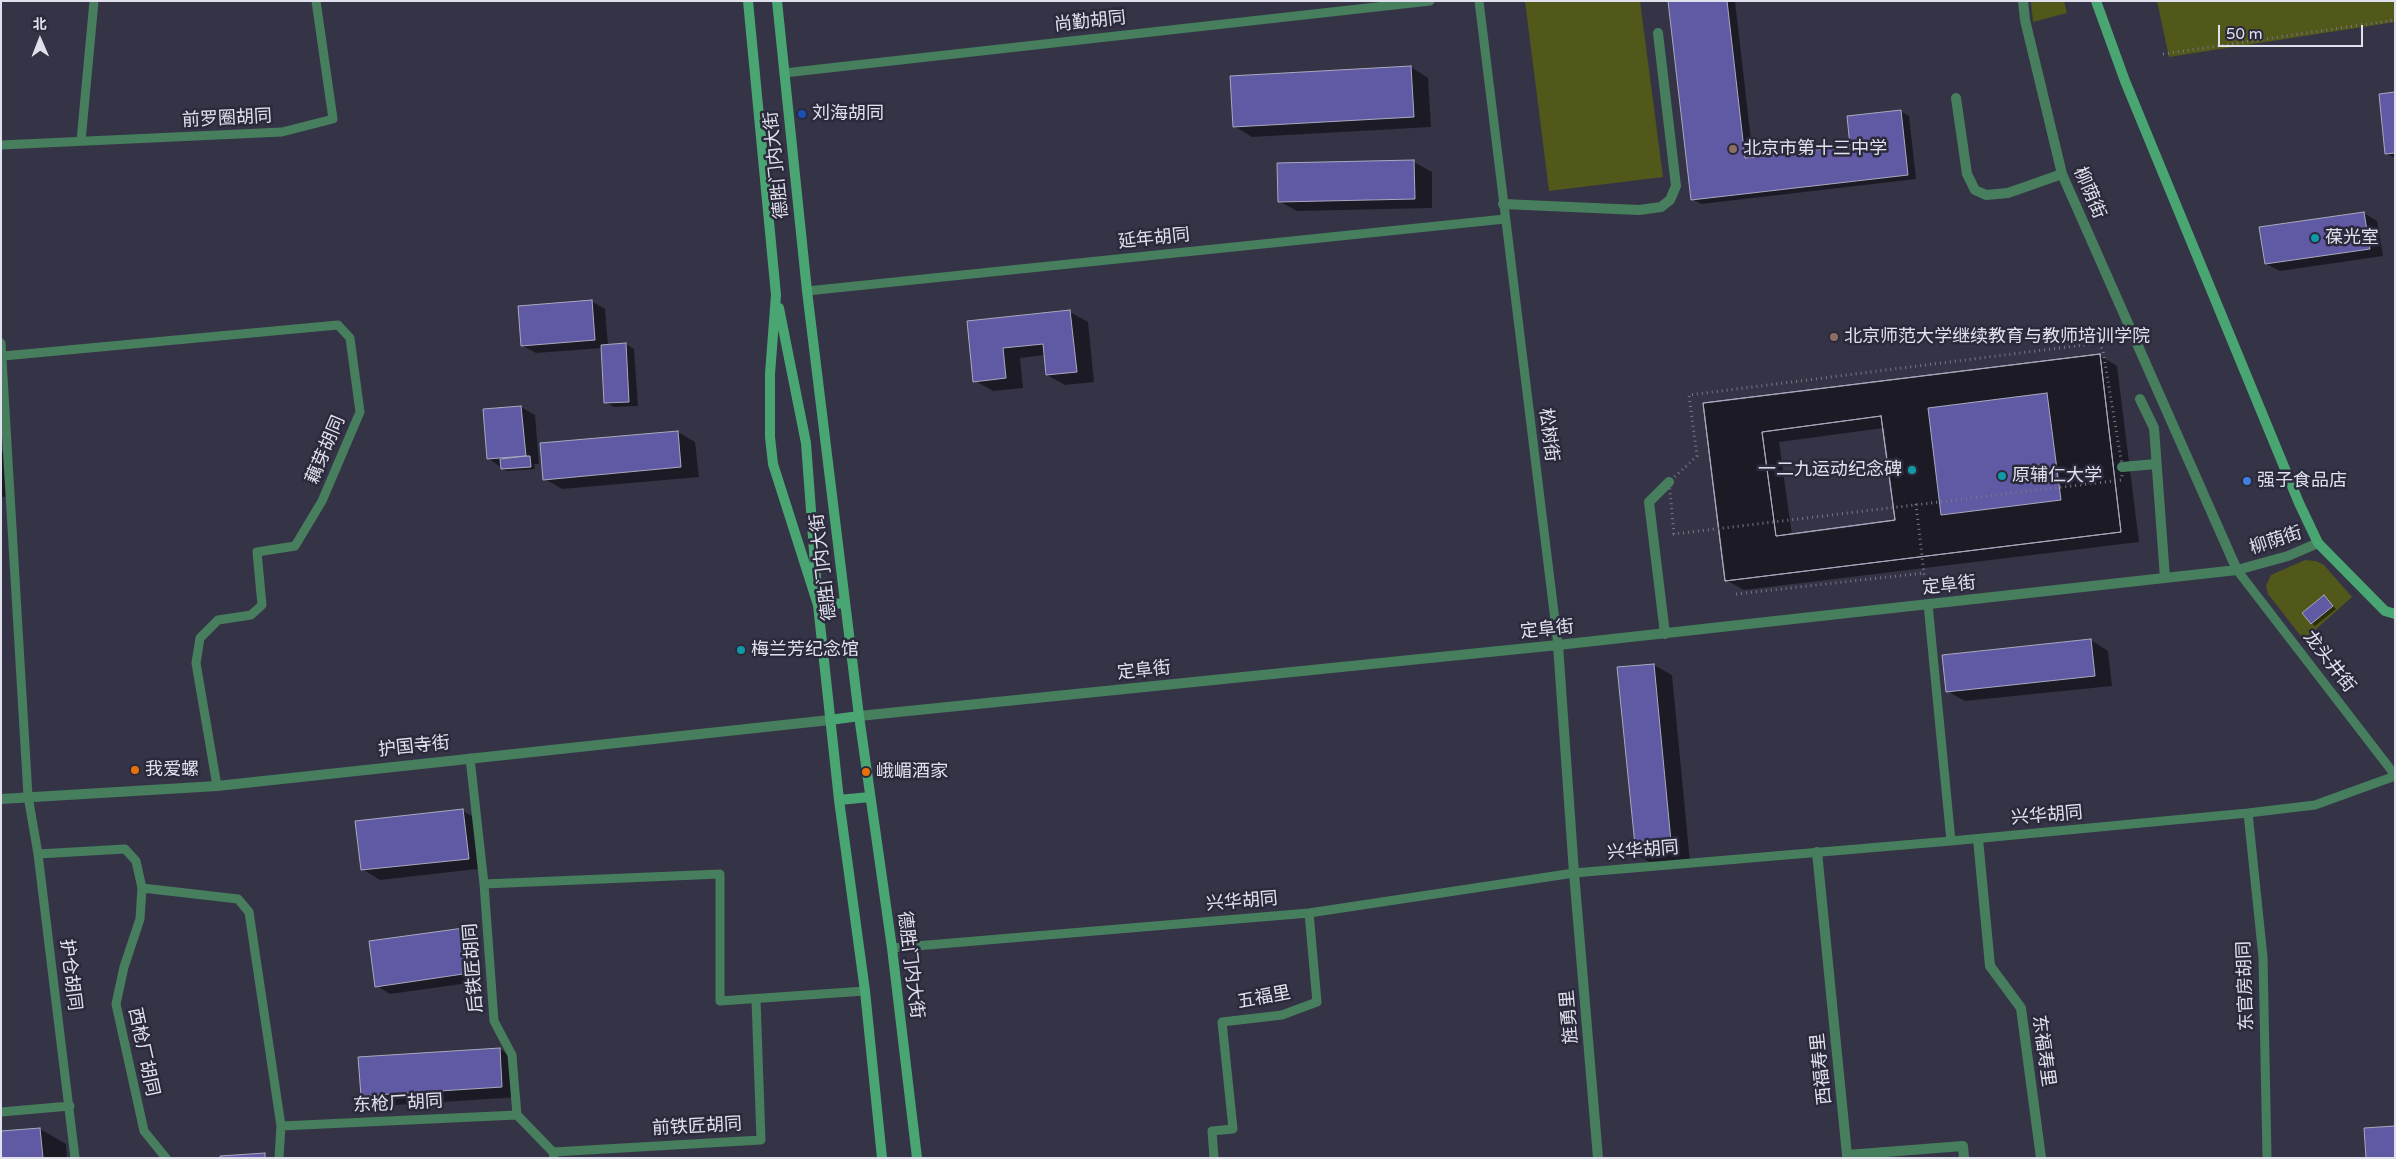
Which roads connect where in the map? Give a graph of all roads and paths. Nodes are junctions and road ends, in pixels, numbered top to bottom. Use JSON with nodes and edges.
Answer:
{"nodes":[{"id":1,"x":94,"y":1,"type":"edge"},
{"id":2,"x":316,"y":1,"type":"edge"},
{"id":3,"x":748,"y":1,"type":"edge"},
{"id":4,"x":777,"y":1,"type":"edge"},
{"id":5,"x":1430,"y":1,"type":"edge"},
{"id":6,"x":1479,"y":1,"type":"edge"},
{"id":7,"x":2023,"y":1,"type":"edge"},
{"id":8,"x":2096,"y":1,"type":"edge"},
{"id":9,"x":2395,"y":20,"type":"edge"},
{"id":10,"x":1658,"y":33,"type":"dead end"},
{"id":11,"x":2163,"y":54,"type":"dead end"},
{"id":12,"x":784,"y":73,"type":"junction"},
{"id":13,"x":1956,"y":98,"type":"dead end"},
{"id":14,"x":81,"y":142,"type":"junction"},
{"id":15,"x":1,"y":145,"type":"edge"},
{"id":16,"x":2062,"y":174,"type":"junction"},
{"id":17,"x":1504,"y":204,"type":"junction"},
{"id":18,"x":1505,"y":220,"type":"junction"},
{"id":19,"x":807,"y":292,"type":"junction"},
{"id":20,"x":776,"y":295,"type":"junction"},
{"id":21,"x":1,"y":343,"type":"edge"},
{"id":22,"x":3,"y":356,"type":"junction"},
{"id":23,"x":2140,"y":399,"type":"dead end"},
{"id":24,"x":2156,"y":464,"type":"junction"},
{"id":25,"x":2122,"y":468,"type":"junction"},
{"id":26,"x":1669,"y":482,"type":"junction"},
{"id":27,"x":1916,"y":504,"type":"junction"},
{"id":28,"x":2318,"y":544,"type":"junction"},
{"id":29,"x":2238,"y":570,"type":"junction"},
{"id":30,"x":1924,"y":573,"type":"junction"},
{"id":31,"x":2165,"y":578,"type":"junction"},
{"id":32,"x":1736,"y":594,"type":"dead end"},
{"id":33,"x":845,"y":603,"type":"junction"},
{"id":34,"x":1928,"y":604,"type":"junction"},
{"id":35,"x":818,"y":605,"type":"junction"},
{"id":36,"x":2395,"y":614,"type":"edge"},
{"id":37,"x":1665,"y":634,"type":"junction"},
{"id":38,"x":1558,"y":646,"type":"junction"},
{"id":39,"x":858,"y":716,"type":"junction"},
{"id":40,"x":830,"y":720,"type":"junction"},
{"id":41,"x":470,"y":758,"type":"junction"},
{"id":42,"x":2395,"y":775,"type":"edge"},
{"id":43,"x":217,"y":786,"type":"junction"},
{"id":44,"x":28,"y":796,"type":"junction"},
{"id":45,"x":870,"y":797,"type":"junction"},
{"id":46,"x":1,"y":799,"type":"edge"},
{"id":47,"x":840,"y":800,"type":"junction"},
{"id":48,"x":2248,"y":813,"type":"junction"},
{"id":49,"x":1978,"y":839,"type":"junction"},
{"id":50,"x":1951,"y":841,"type":"junction"},
{"id":51,"x":1818,"y":852,"type":"junction"},
{"id":52,"x":38,"y":854,"type":"junction"},
{"id":53,"x":1574,"y":873,"type":"junction"},
{"id":54,"x":484,"y":884,"type":"junction"},
{"id":55,"x":142,"y":888,"type":"junction"},
{"id":56,"x":1309,"y":913,"type":"junction"},
{"id":57,"x":892,"y":948,"type":"junction"},
{"id":58,"x":865,"y":991,"type":"junction"},
{"id":59,"x":756,"y":999,"type":"junction"},
{"id":60,"x":70,"y":1106,"type":"junction"},
{"id":61,"x":1,"y":1112,"type":"edge"},
{"id":62,"x":517,"y":1115,"type":"junction"},
{"id":63,"x":281,"y":1126,"type":"junction"},
{"id":64,"x":554,"y":1155,"type":"edge"},
{"id":65,"x":75,"y":1158,"type":"edge"},
{"id":66,"x":166,"y":1158,"type":"edge"},
{"id":67,"x":279,"y":1158,"type":"edge"},
{"id":68,"x":882,"y":1158,"type":"edge"},
{"id":69,"x":917,"y":1158,"type":"edge"},
{"id":70,"x":1214,"y":1158,"type":"edge"},
{"id":71,"x":1598,"y":1158,"type":"edge"},
{"id":72,"x":1964,"y":1158,"type":"edge"},
{"id":73,"x":2041,"y":1158,"type":"edge"},
{"id":74,"x":2267,"y":1158,"type":"edge"}],
"edges":[{"from":1,"to":14,"type":"lane"},
{"from":2,"to":14,"type":"lane","name":"前罗圈胡同"},
{"from":3,"to":20,"type":"main road","name":"德胜门内大街"},
{"from":4,"to":12,"type":"main road","name":"德胜门内大街"},
{"from":5,"to":12,"type":"lane","name":"尚勤胡同"},
{"from":6,"to":17,"type":"lane","name":"松树街"},
{"from":7,"to":16,"type":"street","name":"柳荫街"},
{"from":8,"to":28,"type":"main road","name":"柳荫街"},
{"from":9,"to":11,"type":"path"},
{"from":10,"to":17,"type":"street"},
{"from":12,"to":19,"type":"main road","name":"德胜门内大街"},
{"from":13,"to":16,"type":"street"},
{"from":14,"to":15,"type":"lane","name":"前罗圈胡同"},
{"from":16,"to":29,"type":"street","name":"柳荫街"},
{"from":17,"to":18,"type":"lane","name":"松树街"},
{"from":18,"to":19,"type":"lane","name":"延年胡同"},
{"from":18,"to":38,"type":"lane","name":"松树街"},
{"from":19,"to":33,"type":"main road","name":"德胜门内大街"},
{"from":20,"to":35,"type":"main road","name":"德胜门内大街"},
{"from":20,"to":35,"type":"main road","name":"德胜门内大街"},
{"from":21,"to":22,"type":"lane","name":"护仓胡同"},
{"from":22,"to":43,"type":"lane","name":"藕芽胡同"},
{"from":22,"to":44,"type":"lane","name":"护仓胡同"},
{"from":23,"to":24,"type":"street"},
{"from":24,"to":25,"type":"street"},
{"from":24,"to":31,"type":"street"},
{"from":25,"to":26,"type":"path"},
{"from":25,"to":27,"type":"path"},
{"from":26,"to":27,"type":"path"},
{"from":26,"to":37,"type":"street"},
{"from":27,"to":30,"type":"path"},
{"from":28,"to":29,"type":"street","name":"柳荫街"},
{"from":28,"to":36,"type":"main road"},
{"from":29,"to":31,"type":"street","name":"定阜街"},
{"from":29,"to":42,"type":"lane","name":"龙头井街"},
{"from":30,"to":32,"type":"path"},
{"from":30,"to":34,"type":"path"},
{"from":31,"to":34,"type":"street","name":"定阜街"},
{"from":33,"to":35,"type":"main road"},
{"from":33,"to":39,"type":"main road","name":"德胜门内大街"},
{"from":34,"to":37,"type":"street","name":"定阜街"},
{"from":34,"to":50,"type":"lane"},
{"from":35,"to":40,"type":"main road","name":"德胜门内大街"},
{"from":37,"to":38,"type":"street","name":"定阜街"},
{"from":38,"to":39,"type":"street","name":"定阜街"},
{"from":38,"to":53,"type":"street","name":"松树街"},
{"from":39,"to":40,"type":"main road"},
{"from":39,"to":45,"type":"main road","name":"德胜门内大街"},
{"from":40,"to":41,"type":"street","name":"护国寺街"},
{"from":40,"to":47,"type":"main road","name":"德胜门内大街"},
{"from":41,"to":43,"type":"street","name":"护国寺街"},
{"from":41,"to":54,"type":"lane","name":"后铁匠胡同"},
{"from":42,"to":48,"type":"lane","name":"兴华胡同"},
{"from":43,"to":44,"type":"street","name":"护国寺街"},
{"from":44,"to":46,"type":"street","name":"护国寺街"},
{"from":44,"to":52,"type":"lane","name":"护仓胡同"},
{"from":45,"to":47,"type":"main road"},
{"from":45,"to":57,"type":"main road","name":"德胜门内大街"},
{"from":47,"to":58,"type":"main road","name":"德胜门内大街"},
{"from":48,"to":49,"type":"lane","name":"兴华胡同"},
{"from":48,"to":74,"type":"lane","name":"东官房胡同"},
{"from":49,"to":50,"type":"lane","name":"兴华胡同"},
{"from":49,"to":73,"type":"street","name":"东福寿里"},
{"from":50,"to":51,"type":"lane","name":"兴华胡同"},
{"from":51,"to":53,"type":"lane","name":"兴华胡同"},
{"from":51,"to":72,"type":"street","name":"西福寿里"},
{"from":52,"to":55,"type":"lane","name":"西枪厂胡同"},
{"from":52,"to":60,"type":"lane","name":"护仓胡同"},
{"from":53,"to":56,"type":"lane","name":"兴华胡同"},
{"from":53,"to":71,"type":"street","name":"旌勇里"},
{"from":54,"to":59,"type":"lane"},
{"from":54,"to":62,"type":"lane","name":"后铁匠胡同"},
{"from":55,"to":63,"type":"lane"},
{"from":55,"to":66,"type":"lane","name":"西枪厂胡同"},
{"from":56,"to":57,"type":"lane","name":"兴华胡同"},
{"from":56,"to":70,"type":"lane","name":"五福里"},
{"from":57,"to":69,"type":"main road","name":"德胜门内大街"},
{"from":58,"to":59,"type":"lane"},
{"from":58,"to":68,"type":"main road","name":"德胜门内大街"},
{"from":59,"to":64,"type":"lane","name":"前铁匠胡同"},
{"from":60,"to":61,"type":"lane"},
{"from":60,"to":65,"type":"lane","name":"护仓胡同"},
{"from":62,"to":63,"type":"lane","name":"东枪厂胡同"},
{"from":62,"to":64,"type":"lane"},
{"from":63,"to":67,"type":"lane"}]}
